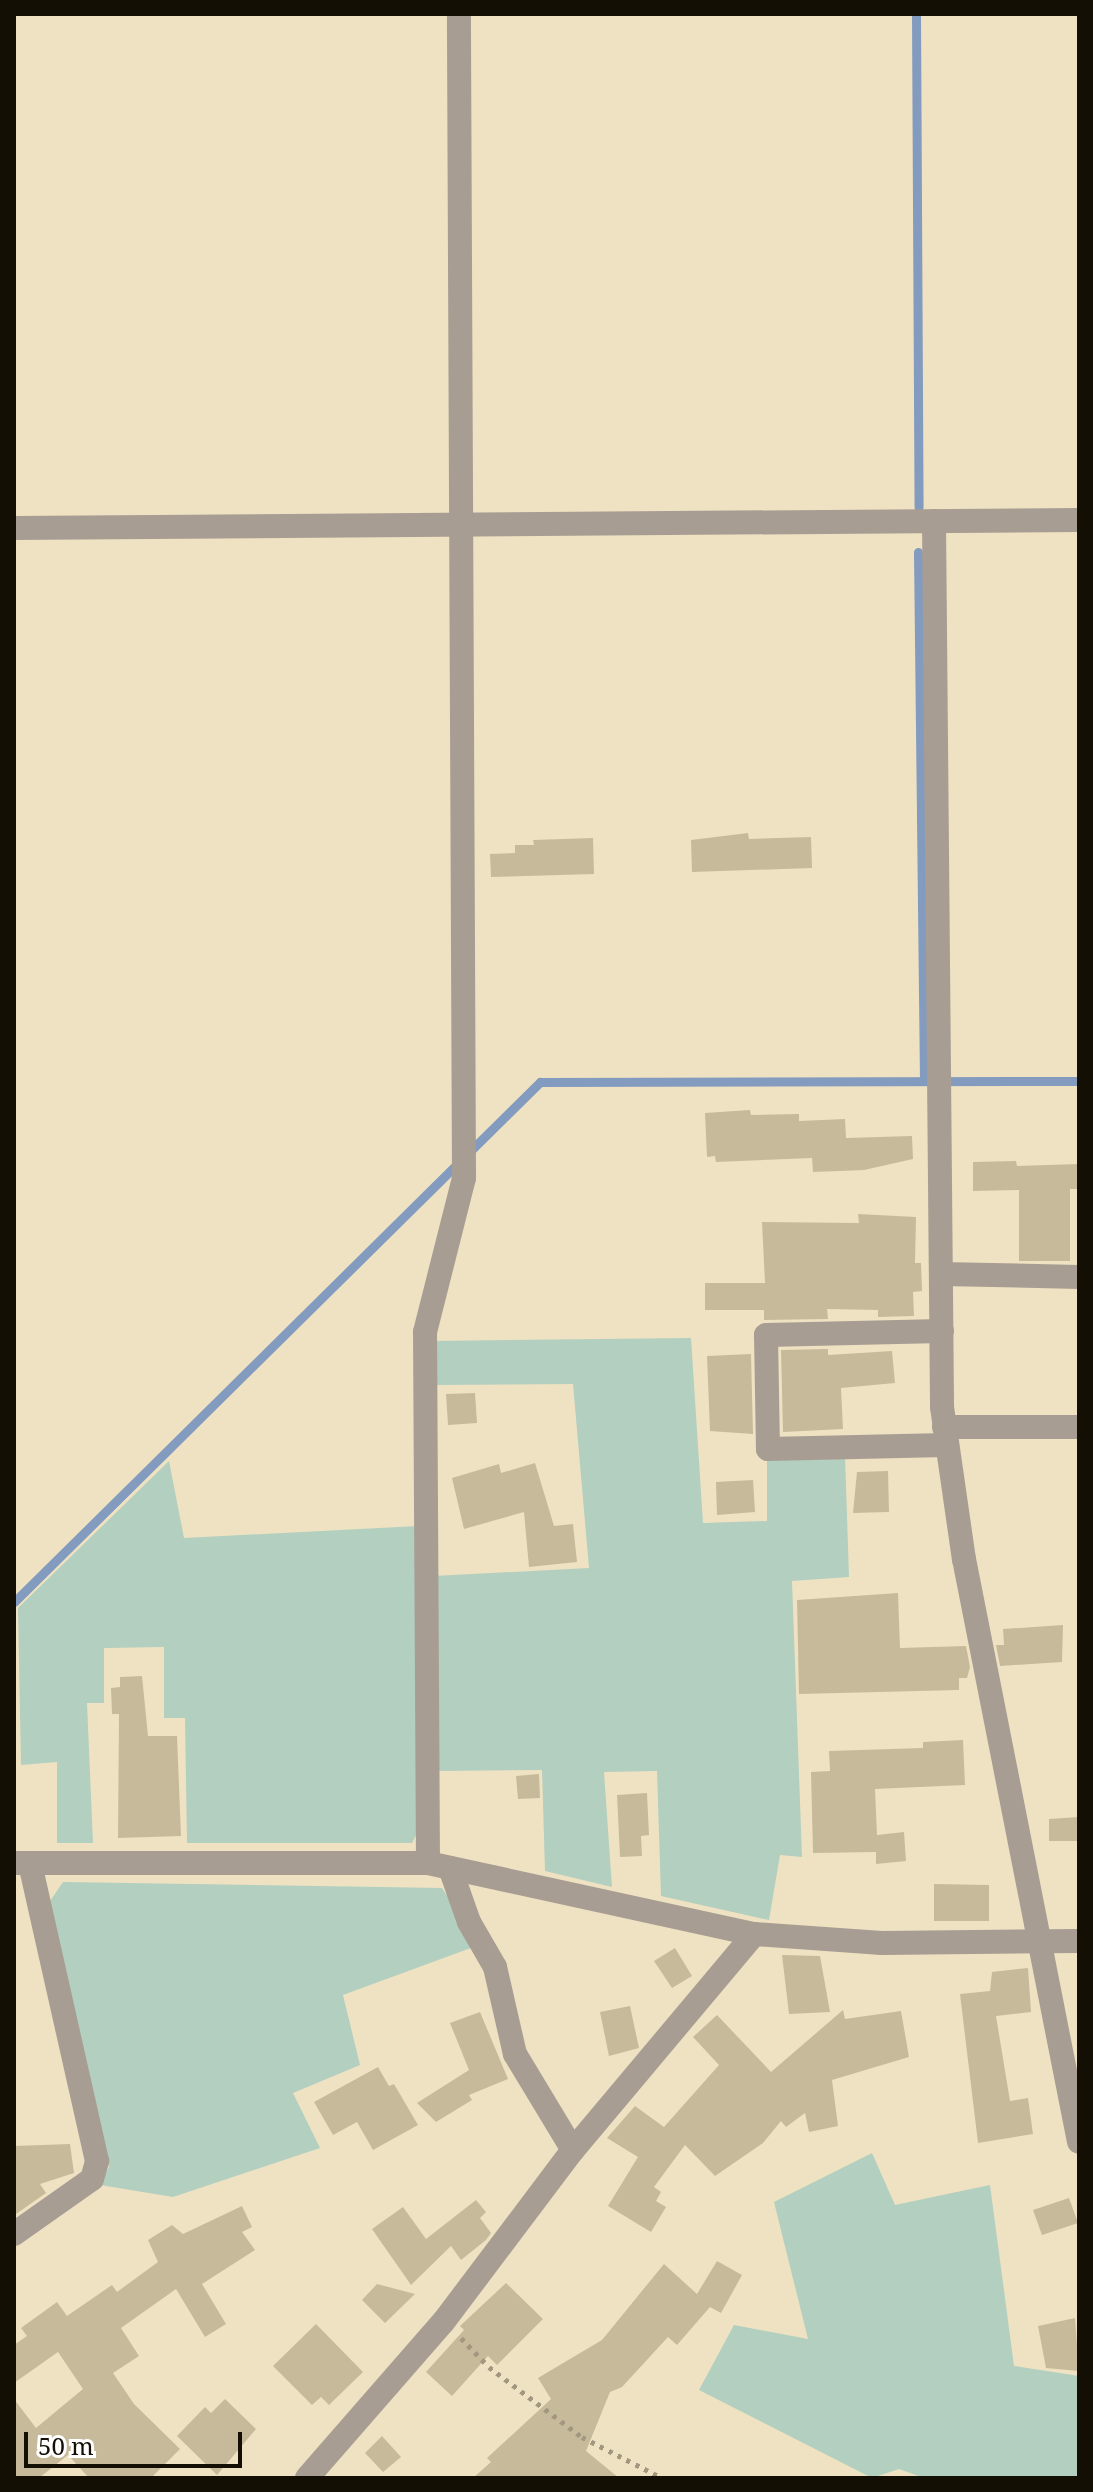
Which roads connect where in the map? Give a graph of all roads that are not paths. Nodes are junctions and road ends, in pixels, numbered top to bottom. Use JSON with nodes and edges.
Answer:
{"nodes":[{"id":1,"x":459,"y":14,"type":"edge"},
{"id":2,"x":1079,"y":520,"type":"edge"},
{"id":3,"x":934,"y":521,"type":"junction"},
{"id":4,"x":462,"y":524,"type":"junction"},
{"id":5,"x":14,"y":528,"type":"edge"},
{"id":6,"x":941,"y":1274,"type":"junction"},
{"id":7,"x":1079,"y":1277,"type":"edge"},
{"id":8,"x":942,"y":1331,"type":"junction"},
{"id":9,"x":1079,"y":1427,"type":"edge"},
{"id":10,"x":945,"y":1436,"type":"junction"},
{"id":11,"x":22,"y":1863,"type":"edge"},
{"id":12,"x":439,"y":1866,"type":"junction"},
{"id":13,"x":754,"y":1934,"type":"junction"},
{"id":14,"x":1039,"y":1940,"type":"junction"},
{"id":15,"x":1079,"y":1941,"type":"edge"},
{"id":16,"x":1079,"y":2142,"type":"edge"},
{"id":17,"x":573,"y":2150,"type":"junction"},
{"id":18,"x":14,"y":2234,"type":"edge"},
{"id":19,"x":307,"y":2478,"type":"edge"}],
"edges":[{"from":1,"to":4,"type":"street"},
{"from":2,"to":3,"type":"street"},
{"from":3,"to":4,"type":"street"},
{"from":3,"to":6,"type":"street"},
{"from":4,"to":5,"type":"street"},
{"from":4,"to":12,"type":"street"},
{"from":6,"to":7,"type":"street"},
{"from":6,"to":8,"type":"street"},
{"from":8,"to":10,"type":"street"},
{"from":8,"to":10,"type":"street"},
{"from":9,"to":10,"type":"street"},
{"from":10,"to":14,"type":"street"},
{"from":11,"to":12,"type":"street"},
{"from":11,"to":18,"type":"street"},
{"from":12,"to":13,"type":"street"},
{"from":12,"to":17,"type":"street"},
{"from":13,"to":14,"type":"street"},
{"from":13,"to":17,"type":"street"},
{"from":14,"to":15,"type":"street"},
{"from":14,"to":16,"type":"street"},
{"from":17,"to":19,"type":"street"}]}
